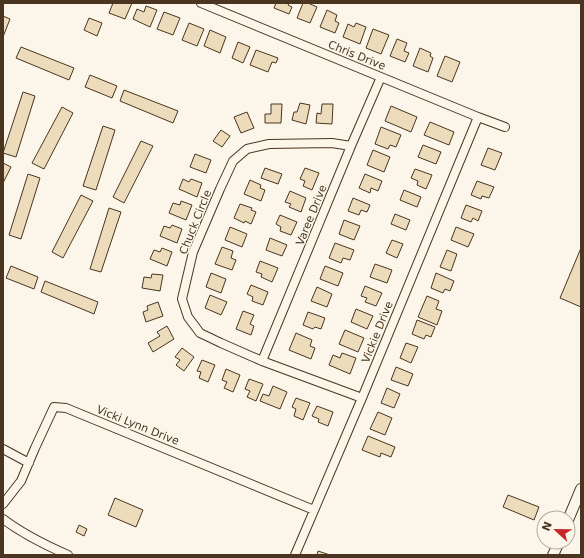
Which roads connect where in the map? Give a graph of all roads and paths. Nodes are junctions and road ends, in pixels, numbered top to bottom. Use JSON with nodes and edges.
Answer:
{"nodes":[{"id":1,"x":201,"y":3,"type":"edge"},
{"id":2,"x":381,"y":77,"type":"junction"},
{"id":3,"x":478,"y":116,"type":"junction"},
{"id":4,"x":505,"y":127,"type":"dead end"},
{"id":5,"x":351,"y":146,"type":"junction"},
{"id":6,"x":262,"y":361,"type":"junction"},
{"id":7,"x":362,"y":398,"type":"junction"},
{"id":8,"x":3,"y":449,"type":"edge"},
{"id":9,"x":29,"y":463,"type":"junction"},
{"id":10,"x":581,"y":489,"type":"edge"},
{"id":11,"x":3,"y":504,"type":"edge"},
{"id":12,"x":314,"y":510,"type":"junction"},
{"id":13,"x":572,"y":510,"type":"edge"},
{"id":14,"x":3,"y":519,"type":"edge"},
{"id":15,"x":68,"y":555,"type":"edge"},
{"id":16,"x":295,"y":555,"type":"edge"}],
"edges":[{"from":1,"to":2,"type":"street","name":"Chris Drive"},
{"from":2,"to":3,"type":"street","name":"Chris Drive"},
{"from":2,"to":5,"type":"street","name":"Varee Drive"},
{"from":3,"to":4,"type":"street","name":"Chris Drive"},
{"from":3,"to":7,"type":"street","name":"Vickie Drive"},
{"from":5,"to":6,"type":"street","name":"Varee Drive"},
{"from":5,"to":6,"type":"street","name":"Chuck Circle"},
{"from":6,"to":7,"type":"street","name":"Chuck Circle"},
{"from":7,"to":12,"type":"street","name":"Vickie Drive"},
{"from":8,"to":9,"type":"street"},
{"from":9,"to":11,"type":"street","name":"Vicki Lynn Drive"},
{"from":9,"to":12,"type":"street","name":"Vicki Lynn Drive"},
{"from":10,"to":13,"type":"street"},
{"from":12,"to":16,"type":"street","name":"Vickie Drive"},
{"from":14,"to":15,"type":"street"}]}
